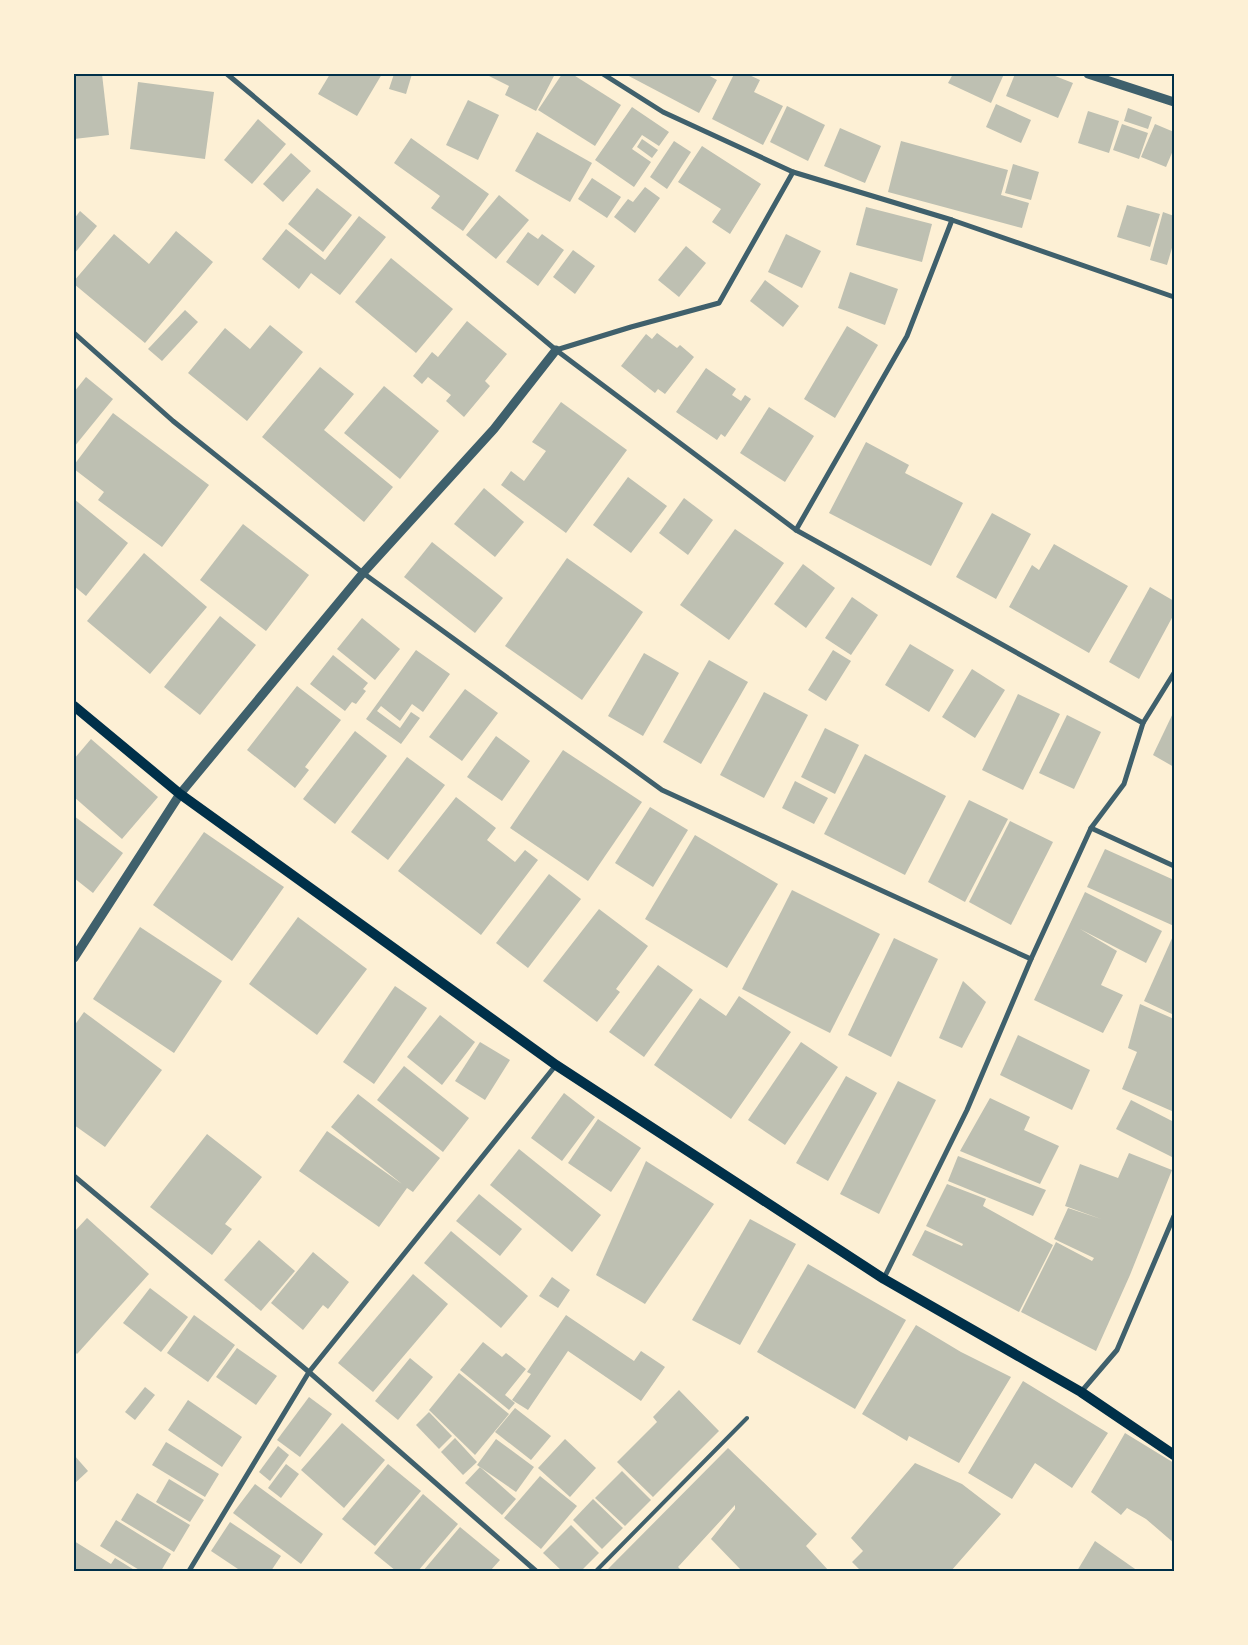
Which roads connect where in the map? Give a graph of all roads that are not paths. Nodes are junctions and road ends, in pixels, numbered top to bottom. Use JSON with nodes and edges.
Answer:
{"nodes":[{"id":1,"x":227,"y":74,"type":"edge"},
{"id":2,"x":603,"y":74,"type":"edge"},
{"id":3,"x":1088,"y":74,"type":"edge"},
{"id":4,"x":1174,"y":102,"type":"edge"},
{"id":5,"x":793,"y":172,"type":"junction"},
{"id":6,"x":952,"y":220,"type":"junction"},
{"id":7,"x":1174,"y":297,"type":"edge"},
{"id":8,"x":74,"y":333,"type":"edge"},
{"id":9,"x":556,"y":350,"type":"junction"},
{"id":10,"x":796,"y":530,"type":"junction"},
{"id":11,"x":363,"y":573,"type":"junction"},
{"id":12,"x":1174,"y":673,"type":"edge"},
{"id":13,"x":74,"y":706,"type":"edge"},
{"id":14,"x":1143,"y":723,"type":"junction"},
{"id":15,"x":180,"y":794,"type":"junction"},
{"id":16,"x":1091,"y":828,"type":"junction"},
{"id":17,"x":1174,"y":866,"type":"edge"},
{"id":18,"x":74,"y":958,"type":"edge"},
{"id":19,"x":1031,"y":959,"type":"junction"},
{"id":20,"x":556,"y":1065,"type":"junction"},
{"id":21,"x":74,"y":1176,"type":"edge"},
{"id":22,"x":1174,"y":1216,"type":"edge"},
{"id":23,"x":884,"y":1279,"type":"junction"},
{"id":24,"x":309,"y":1372,"type":"junction"},
{"id":25,"x":1081,"y":1392,"type":"junction"},
{"id":26,"x":747,"y":1418,"type":"dead end"},
{"id":27,"x":1174,"y":1455,"type":"edge"},
{"id":28,"x":189,"y":1571,"type":"edge"},
{"id":29,"x":535,"y":1571,"type":"edge"},
{"id":30,"x":596,"y":1571,"type":"edge"}],
"edges":[{"from":1,"to":9,"type":"street"},
{"from":2,"to":5,"type":"street"},
{"from":3,"to":4,"type":"street"},
{"from":5,"to":6,"type":"street"},
{"from":5,"to":9,"type":"street"},
{"from":6,"to":7,"type":"street"},
{"from":6,"to":10,"type":"street"},
{"from":8,"to":11,"type":"street"},
{"from":9,"to":10,"type":"street"},
{"from":9,"to":11,"type":"street"},
{"from":10,"to":14,"type":"street"},
{"from":11,"to":15,"type":"street"},
{"from":11,"to":19,"type":"street"},
{"from":12,"to":14,"type":"street"},
{"from":13,"to":15,"type":"main road"},
{"from":14,"to":16,"type":"street"},
{"from":15,"to":18,"type":"street"},
{"from":15,"to":20,"type":"main road"},
{"from":16,"to":17,"type":"street"},
{"from":16,"to":19,"type":"street"},
{"from":19,"to":23,"type":"street"},
{"from":20,"to":23,"type":"main road"},
{"from":20,"to":24,"type":"street"},
{"from":21,"to":24,"type":"street"},
{"from":22,"to":25,"type":"street"},
{"from":23,"to":25,"type":"main road"},
{"from":24,"to":28,"type":"street"},
{"from":24,"to":29,"type":"street"},
{"from":25,"to":27,"type":"main road"},
{"from":26,"to":30,"type":"lane"}]}
